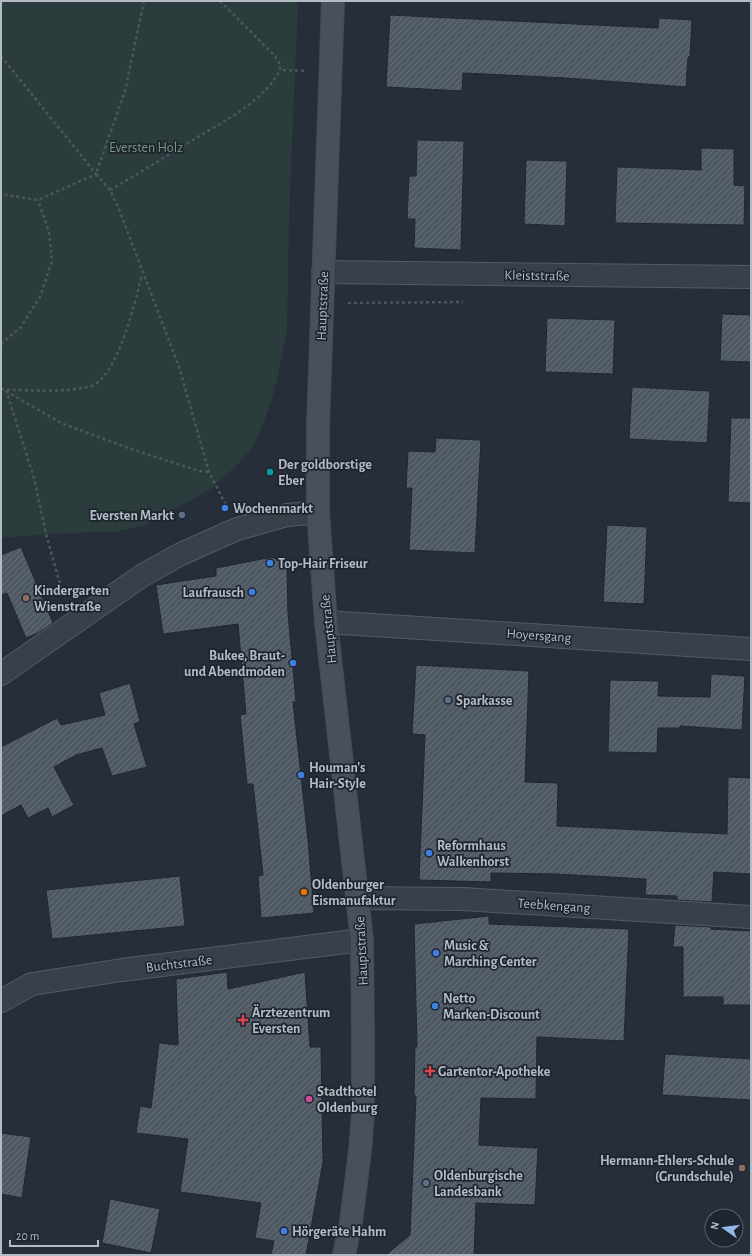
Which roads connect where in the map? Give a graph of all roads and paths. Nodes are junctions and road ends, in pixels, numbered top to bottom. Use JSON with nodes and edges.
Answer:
{"nodes":[{"id":1,"x":144,"y":1,"type":"edge"},
{"id":2,"x":220,"y":1,"type":"edge"},
{"id":3,"x":333,"y":1,"type":"edge"},
{"id":4,"x":1,"y":56,"type":"edge"},
{"id":5,"x":280,"y":70,"type":"junction"},
{"id":6,"x":330,"y":73,"type":"junction"},
{"id":7,"x":96,"y":174,"type":"junction"},
{"id":8,"x":110,"y":190,"type":"junction"},
{"id":9,"x":1,"y":194,"type":"edge"},
{"id":10,"x":38,"y":200,"type":"junction"},
{"id":11,"x":323,"y":272,"type":"junction"},
{"id":12,"x":143,"y":274,"type":"junction"},
{"id":13,"x":751,"y":277,"type":"edge"},
{"id":14,"x":1,"y":344,"type":"edge"},
{"id":15,"x":1,"y":389,"type":"edge"},
{"id":16,"x":6,"y":390,"type":"junction"},
{"id":17,"x":209,"y":472,"type":"junction"},
{"id":18,"x":318,"y":512,"type":"junction"},
{"id":19,"x":237,"y":529,"type":"junction"},
{"id":20,"x":326,"y":622,"type":"junction"},
{"id":21,"x":72,"y":623,"type":"junction"},
{"id":22,"x":751,"y":649,"type":"edge"},
{"id":23,"x":1,"y":674,"type":"edge"},
{"id":24,"x":358,"y":898,"type":"junction"},
{"id":25,"x":751,"y":917,"type":"edge"},
{"id":26,"x":362,"y":940,"type":"junction"},
{"id":27,"x":1,"y":1001,"type":"edge"},
{"id":28,"x":344,"y":1255,"type":"edge"}],
"edges":[{"from":1,"to":7,"type":"path"},
{"from":2,"to":5,"type":"path"},
{"from":3,"to":6,"type":"street","name":"Hauptstraße"},
{"from":4,"to":7,"type":"path"},
{"from":5,"to":6,"type":"path"},
{"from":5,"to":8,"type":"path"},
{"from":6,"to":11,"type":"street","name":"Hauptstraße"},
{"from":7,"to":8,"type":"path"},
{"from":7,"to":10,"type":"path"},
{"from":8,"to":12,"type":"path"},
{"from":9,"to":10,"type":"path"},
{"from":10,"to":14,"type":"path"},
{"from":11,"to":13,"type":"street","name":"Kleiststraße"},
{"from":11,"to":18,"type":"street","name":"Hauptstraße"},
{"from":12,"to":16,"type":"path"},
{"from":12,"to":17,"type":"path"},
{"from":15,"to":16,"type":"path"},
{"from":16,"to":17,"type":"path"},
{"from":16,"to":21,"type":"path"},
{"from":17,"to":19,"type":"path"},
{"from":18,"to":19,"type":"street"},
{"from":18,"to":20,"type":"street","name":"Hauptstraße"},
{"from":19,"to":21,"type":"street"},
{"from":20,"to":22,"type":"street","name":"Hoyersgang"},
{"from":20,"to":24,"type":"street","name":"Hauptstraße"},
{"from":21,"to":23,"type":"street"},
{"from":24,"to":25,"type":"street","name":"Teebkengang"},
{"from":24,"to":26,"type":"street","name":"Hauptstraße"},
{"from":26,"to":27,"type":"street","name":"Buchtstraße"},
{"from":26,"to":28,"type":"street","name":"Hauptstraße"}]}
